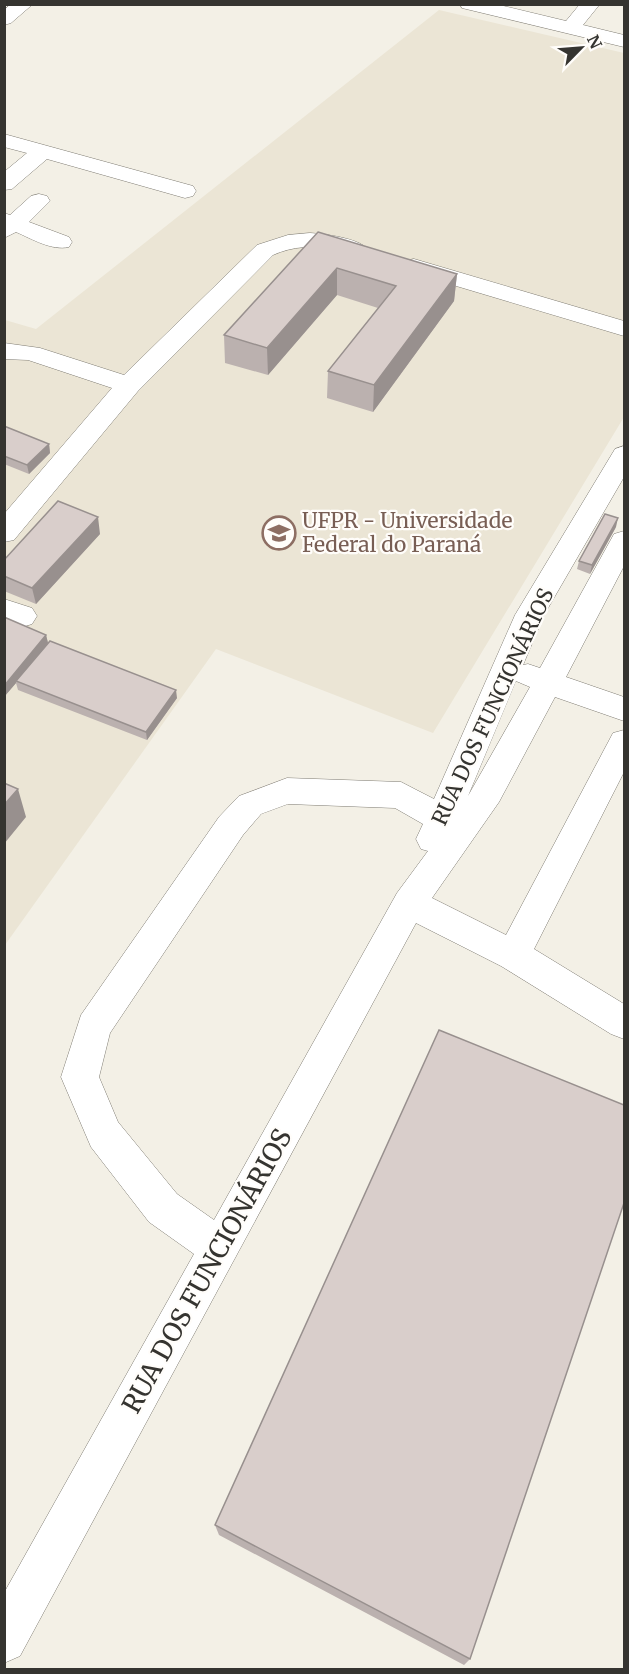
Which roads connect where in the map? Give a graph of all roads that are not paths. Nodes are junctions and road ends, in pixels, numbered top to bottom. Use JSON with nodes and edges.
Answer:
{"nodes":[{"id":1,"x":24,"y":4,"type":"edge"},
{"id":2,"x":469,"y":4,"type":"edge"},
{"id":3,"x":591,"y":4,"type":"edge"},
{"id":4,"x":490,"y":7,"type":"edge"},
{"id":5,"x":4,"y":19,"type":"edge"},
{"id":6,"x":570,"y":28,"type":"junction"},
{"id":7,"x":624,"y":40,"type":"edge"},
{"id":8,"x":4,"y":140,"type":"edge"},
{"id":9,"x":43,"y":151,"type":"junction"},
{"id":10,"x":4,"y":184,"type":"edge"},
{"id":11,"x":185,"y":191,"type":"dead end"},
{"id":12,"x":39,"y":201,"type":"dead end"},
{"id":13,"x":7,"y":225,"type":"edge"},
{"id":14,"x":62,"y":242,"type":"dead end"},
{"id":15,"x":624,"y":329,"type":"edge"},
{"id":16,"x":4,"y":351,"type":"edge"},
{"id":17,"x":129,"y":385,"type":"junction"},
{"id":18,"x":624,"y":455,"type":"edge"},
{"id":19,"x":4,"y":533,"type":"edge"},
{"id":20,"x":624,"y":541,"type":"edge"},
{"id":21,"x":506,"y":668,"type":"junction"},
{"id":22,"x":548,"y":682,"type":"junction"},
{"id":23,"x":624,"y":709,"type":"edge"},
{"id":24,"x":624,"y":742,"type":"edge"},
{"id":25,"x":441,"y":819,"type":"junction"},
{"id":26,"x":409,"y":903,"type":"junction"},
{"id":27,"x":513,"y":955,"type":"junction"},
{"id":28,"x":624,"y":1023,"type":"edge"},
{"id":29,"x":219,"y":1248,"type":"junction"},
{"id":30,"x":4,"y":1640,"type":"edge"}],
"edges":[{"from":1,"to":5,"type":"street"},
{"from":2,"to":4,"type":"street"},
{"from":3,"to":6,"type":"street"},
{"from":4,"to":6,"type":"street"},
{"from":6,"to":7,"type":"street"},
{"from":8,"to":9,"type":"street"},
{"from":9,"to":10,"type":"street"},
{"from":9,"to":11,"type":"street"},
{"from":12,"to":13,"type":"street"},
{"from":13,"to":14,"type":"street"},
{"from":15,"to":17,"type":"street"},
{"from":16,"to":17,"type":"street"},
{"from":17,"to":19,"type":"street"},
{"from":18,"to":21,"type":"street","name":"RUA DOS FUNCIONÁRIOS"},
{"from":20,"to":22,"type":"street","name":"RUA DOS FUNCIONÁRIOS"},
{"from":21,"to":22,"type":"street"},
{"from":21,"to":25,"type":"street","name":"RUA DOS FUNCIONÁRIOS"},
{"from":22,"to":23,"type":"street"},
{"from":22,"to":26,"type":"street","name":"RUA DOS FUNCIONÁRIOS"},
{"from":24,"to":27,"type":"street"},
{"from":25,"to":26,"type":"street","name":"RUA DOS FUNCIONÁRIOS"},
{"from":25,"to":29,"type":"street"},
{"from":26,"to":27,"type":"street"},
{"from":26,"to":29,"type":"street","name":"RUA DOS FUNCIONÁRIOS"},
{"from":27,"to":28,"type":"street"},
{"from":29,"to":30,"type":"street","name":"RUA DOS FUNCIONÁRIOS"}]}
